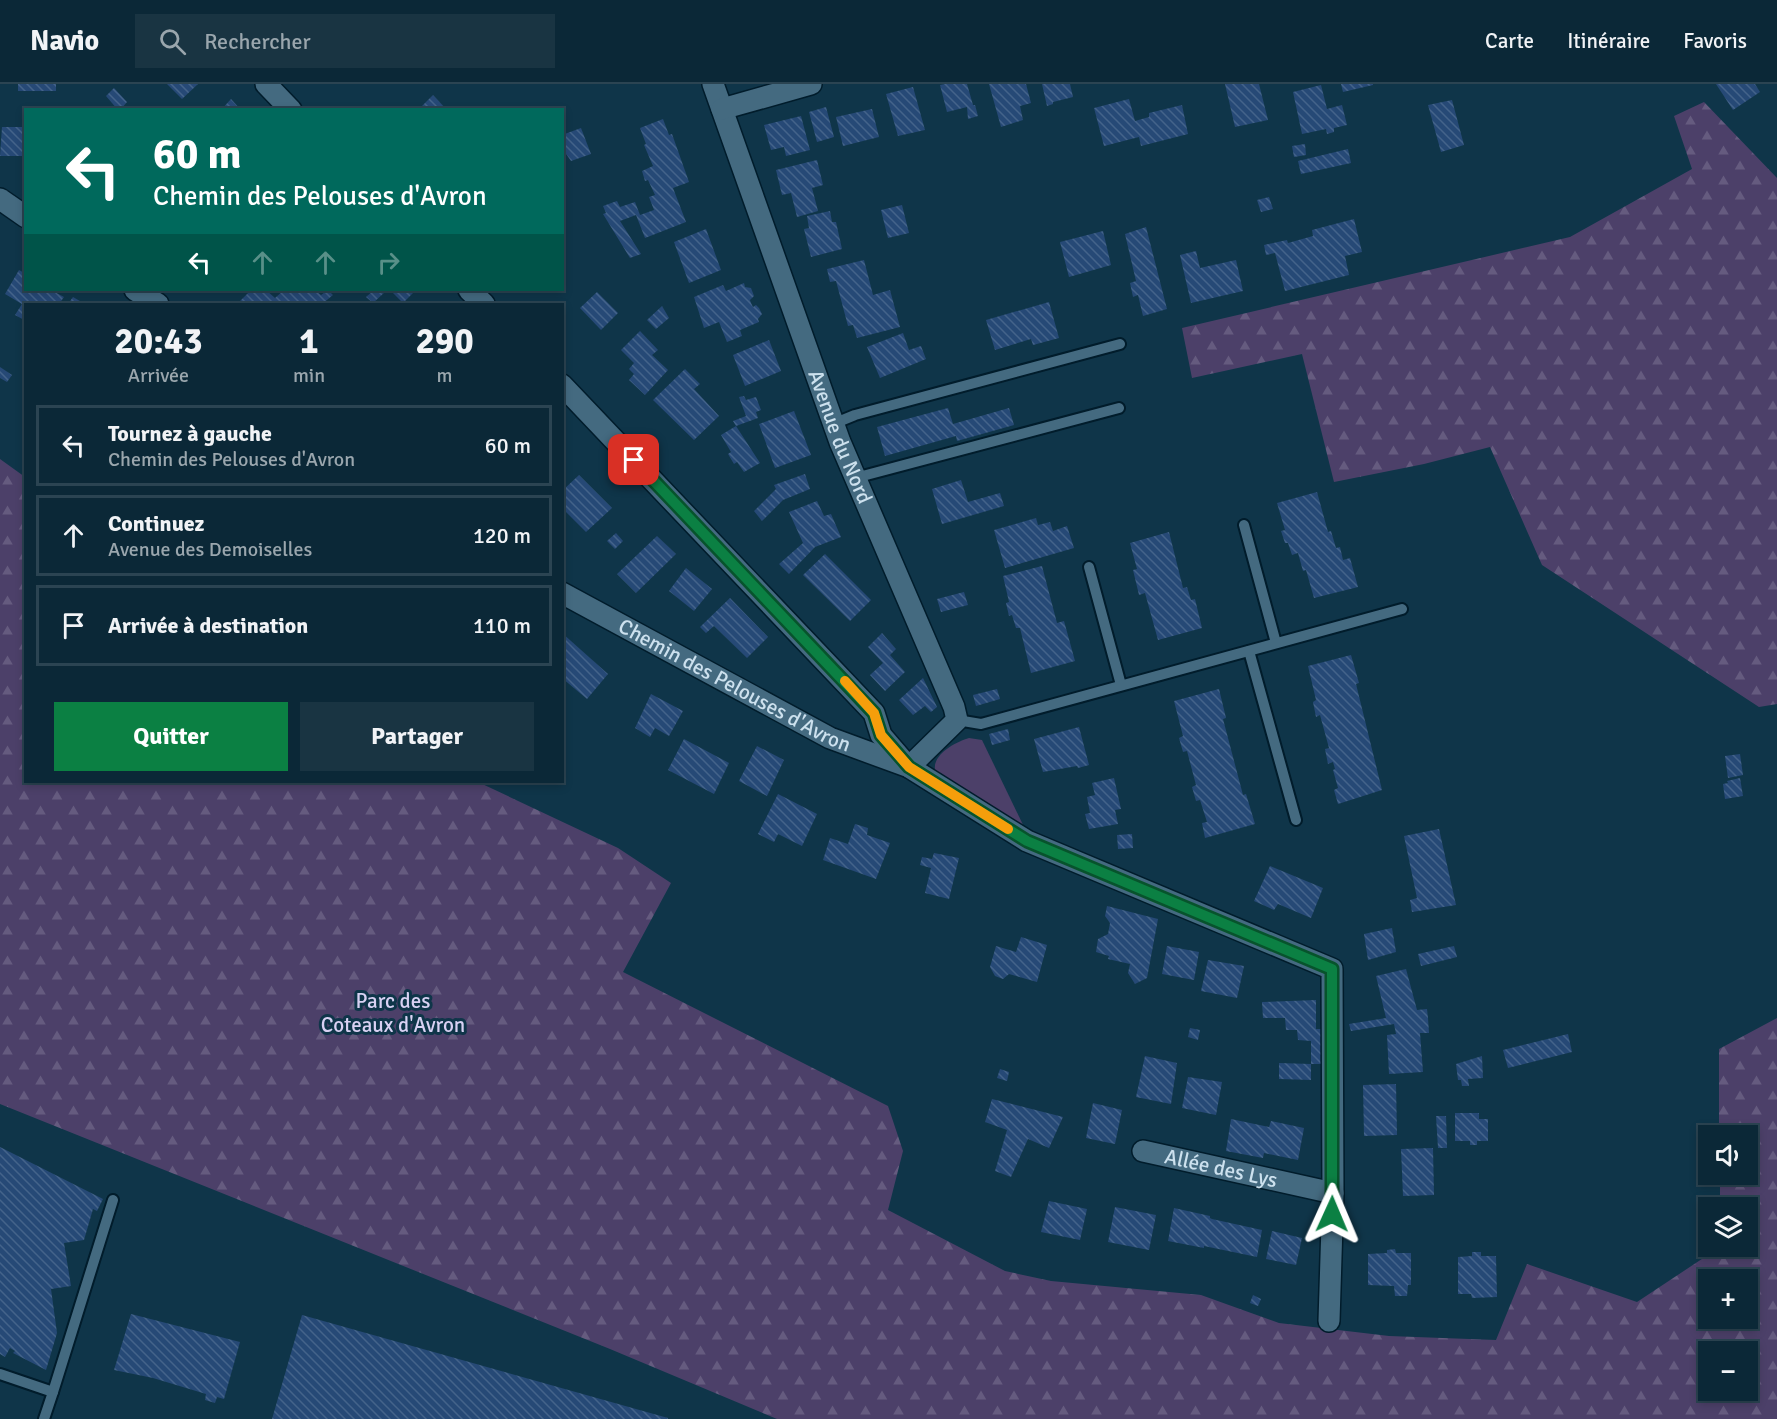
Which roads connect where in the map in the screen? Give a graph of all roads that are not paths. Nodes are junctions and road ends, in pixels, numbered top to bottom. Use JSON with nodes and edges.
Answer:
{"nodes":[{"id":1,"x":266,"y":84,"type":"edge"},
{"id":2,"x":713,"y":84,"type":"edge"},
{"id":3,"x":811,"y":84,"type":"edge"},
{"id":4,"x":289,"y":108,"type":"edge"},
{"id":5,"x":722,"y":109,"type":"junction"},
{"id":6,"x":0,"y":199,"type":"edge"},
{"id":7,"x":24,"y":216,"type":"edge"},
{"id":8,"x":137,"y":291,"type":"edge"},
{"id":9,"x":470,"y":291,"type":"edge"},
{"id":10,"x":156,"y":303,"type":"edge"},
{"id":11,"x":483,"y":303,"type":"edge"},
{"id":12,"x":1120,"y":344,"type":"dead end"},
{"id":13,"x":564,"y":387,"type":"edge"},
{"id":14,"x":1119,"y":408,"type":"dead end"},
{"id":15,"x":833,"y":424,"type":"junction"},
{"id":16,"x":855,"y":478,"type":"junction"},
{"id":17,"x":1244,"y":525,"type":"dead end"},
{"id":18,"x":1089,"y":567,"type":"dead end"},
{"id":19,"x":564,"y":594,"type":"edge"},
{"id":20,"x":1402,"y":609,"type":"dead end"},
{"id":21,"x":1276,"y":644,"type":"junction"},
{"id":22,"x":1249,"y":651,"type":"junction"},
{"id":23,"x":1121,"y":686,"type":"junction"},
{"id":24,"x":957,"y":720,"type":"junction"},
{"id":25,"x":909,"y":767,"type":"junction"},
{"id":26,"x":1296,"y":820,"type":"dead end"},
{"id":27,"x":1143,"y":1151,"type":"dead end"},
{"id":28,"x":1333,"y":1193,"type":"junction"},
{"id":29,"x":113,"y":1200,"type":"dead end"},
{"id":30,"x":1329,"y":1321,"type":"dead end"},
{"id":31,"x":0,"y":1374,"type":"edge"},
{"id":32,"x":53,"y":1392,"type":"junction"},
{"id":33,"x":44,"y":1419,"type":"edge"}],
"edges":[{"from":1,"to":4,"type":"street"},
{"from":2,"to":5,"type":"street","name":"Avenue du Nord"},
{"from":3,"to":5,"type":"street"},
{"from":5,"to":15,"type":"street","name":"Avenue du Nord"},
{"from":6,"to":7,"type":"street"},
{"from":8,"to":10,"type":"street"},
{"from":9,"to":11,"type":"street"},
{"from":12,"to":15,"type":"lane"},
{"from":13,"to":25,"type":"street"},
{"from":14,"to":16,"type":"lane"},
{"from":15,"to":16,"type":"street","name":"Avenue du Nord"},
{"from":16,"to":24,"type":"street","name":"Avenue du Nord"},
{"from":17,"to":21,"type":"lane"},
{"from":18,"to":23,"type":"lane"},
{"from":19,"to":25,"type":"street","name":"Chemin des Pelouses d'Avron"},
{"from":20,"to":21,"type":"lane"},
{"from":21,"to":22,"type":"lane"},
{"from":22,"to":23,"type":"lane"},
{"from":22,"to":26,"type":"lane"},
{"from":23,"to":24,"type":"lane"},
{"from":24,"to":25,"type":"street"},
{"from":25,"to":28,"type":"street","name":"Chemin des Pelouses d'Avron"},
{"from":27,"to":28,"type":"street","name":"Allée des Lys"},
{"from":28,"to":30,"type":"street"},
{"from":29,"to":32,"type":"lane"},
{"from":31,"to":32,"type":"lane"},
{"from":32,"to":33,"type":"lane"}]}
